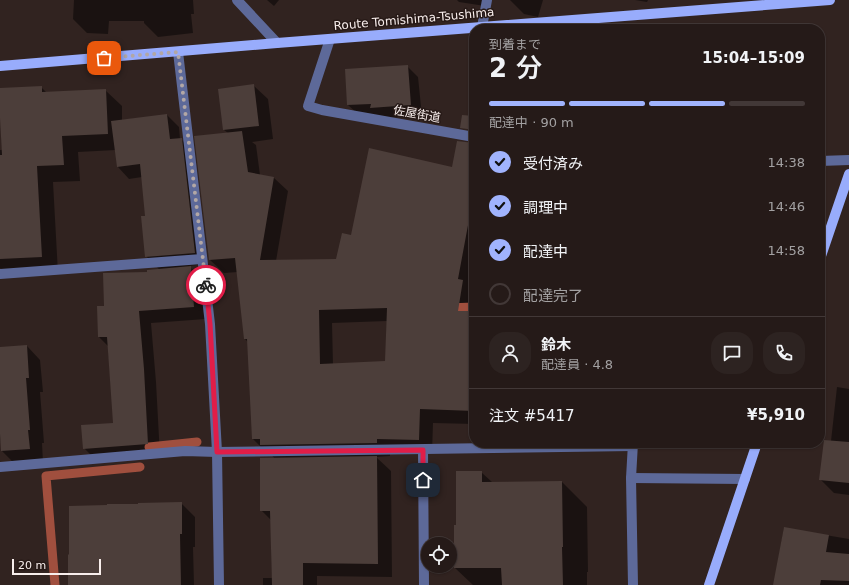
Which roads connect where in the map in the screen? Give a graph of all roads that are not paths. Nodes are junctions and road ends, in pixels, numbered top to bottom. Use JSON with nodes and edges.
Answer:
{"nodes":[{"id":1,"x":237,"y":0,"type":"edge"},
{"id":2,"x":487,"y":0,"type":"edge"},
{"id":3,"x":830,"y":0,"type":"edge"},
{"id":4,"x":483,"y":24,"type":"edge"},
{"id":5,"x":521,"y":24,"type":"edge"},
{"id":6,"x":469,"y":28,"type":"edge"},
{"id":7,"x":330,"y":39,"type":"junction"},
{"id":8,"x":277,"y":43,"type":"junction"},
{"id":9,"x":178,"y":52,"type":"junction"},
{"id":10,"x":0,"y":66,"type":"edge"},
{"id":11,"x":469,"y":136,"type":"edge"},
{"id":12,"x":849,"y":160,"type":"edge"},
{"id":13,"x":825,"y":161,"type":"edge"},
{"id":14,"x":849,"y":174,"type":"edge"},
{"id":15,"x":825,"y":244,"type":"edge"},
{"id":16,"x":202,"y":259,"type":"junction"},
{"id":17,"x":0,"y":274,"type":"edge"},
{"id":18,"x":507,"y":448,"type":"edge"},
{"id":19,"x":633,"y":448,"type":"edge"},
{"id":20,"x":755,"y":448,"type":"edge"},
{"id":21,"x":423,"y":450,"type":"junction"},
{"id":22,"x":217,"y":452,"type":"junction"},
{"id":23,"x":0,"y":466,"type":"edge"},
{"id":24,"x":631,"y":478,"type":"junction"},
{"id":25,"x":745,"y":479,"type":"junction"},
{"id":26,"x":218,"y":585,"type":"edge"},
{"id":27,"x":424,"y":585,"type":"edge"},
{"id":28,"x":633,"y":585,"type":"edge"},
{"id":29,"x":709,"y":585,"type":"edge"}],
"edges":[{"from":1,"to":8,"type":"street"},
{"from":2,"to":4,"type":"street"},
{"from":3,"to":5,"type":"main road","name":"Route Tomishima-Tsushima"},
{"from":6,"to":7,"type":"main road","name":"Route Tomishima-Tsushima"},
{"from":7,"to":8,"type":"main road","name":"Route Tomishima-Tsushima"},
{"from":7,"to":11,"type":"street","name":"佐屋街道"},
{"from":8,"to":9,"type":"main road","name":"Route Tomishima-Tsushima"},
{"from":9,"to":10,"type":"main road","name":"Route Tomishima-Tsushima"},
{"from":9,"to":16,"type":"street"},
{"from":12,"to":13,"type":"street"},
{"from":14,"to":15,"type":"main road"},
{"from":16,"to":17,"type":"street"},
{"from":16,"to":22,"type":"street"},
{"from":18,"to":21,"type":"street"},
{"from":19,"to":24,"type":"street"},
{"from":20,"to":25,"type":"main road"},
{"from":21,"to":22,"type":"street"},
{"from":21,"to":27,"type":"street"},
{"from":22,"to":23,"type":"street"},
{"from":22,"to":26,"type":"street"},
{"from":24,"to":25,"type":"street"},
{"from":24,"to":28,"type":"street"},
{"from":25,"to":29,"type":"main road"}]}
